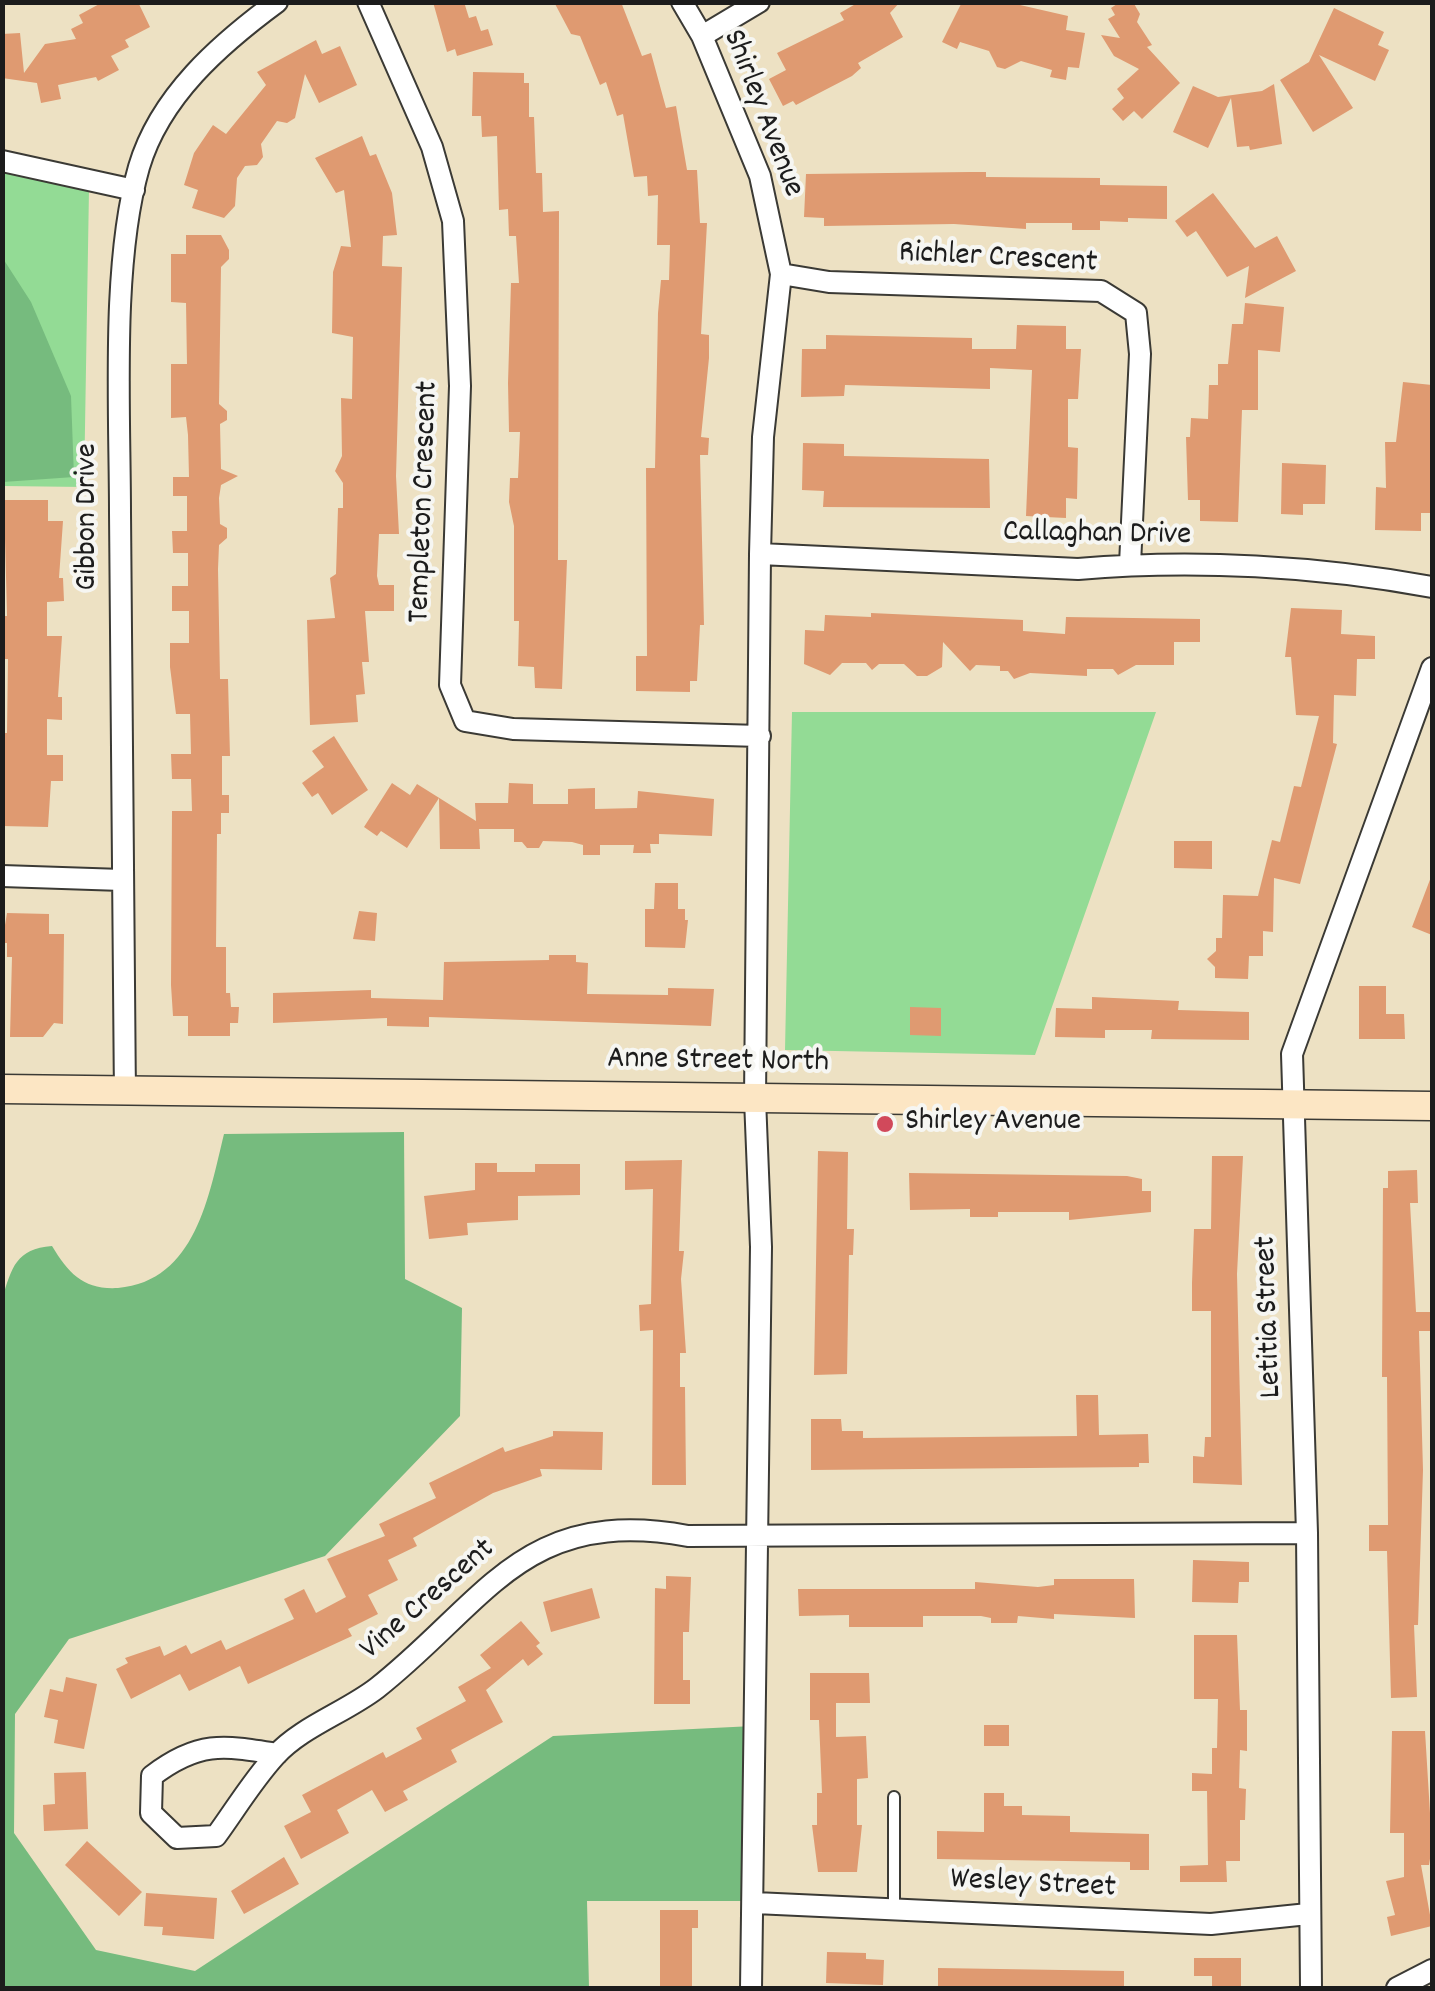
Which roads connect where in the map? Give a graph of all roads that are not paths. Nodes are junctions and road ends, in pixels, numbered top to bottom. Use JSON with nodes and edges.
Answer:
{"nodes":[{"id":1,"x":277,"y":2,"type":"edge"},
{"id":2,"x":368,"y":2,"type":"edge"},
{"id":3,"x":682,"y":2,"type":"edge"},
{"id":4,"x":760,"y":2,"type":"edge"},
{"id":5,"x":702,"y":36,"type":"junction"},
{"id":6,"x":2,"y":161,"type":"edge"},
{"id":7,"x":134,"y":190,"type":"junction"},
{"id":8,"x":781,"y":274,"type":"junction"},
{"id":9,"x":760,"y":554,"type":"junction"},
{"id":10,"x":1130,"y":564,"type":"junction"},
{"id":11,"x":1432,"y":587,"type":"edge"},
{"id":12,"x":1432,"y":668,"type":"edge"},
{"id":13,"x":760,"y":736,"type":"junction"},
{"id":14,"x":2,"y":876,"type":"edge"},
{"id":15,"x":122,"y":880,"type":"junction"},
{"id":16,"x":126,"y":1087,"type":"junction"},
{"id":17,"x":2,"y":1089,"type":"edge"},
{"id":18,"x":755,"y":1100,"type":"junction"},
{"id":19,"x":1295,"y":1105,"type":"junction"},
{"id":20,"x":1432,"y":1106,"type":"edge"},
{"id":21,"x":1308,"y":1532,"type":"junction"},
{"id":22,"x":755,"y":1533,"type":"junction"},
{"id":23,"x":277,"y":1754,"type":"junction"},
{"id":24,"x":894,"y":1797,"type":"dead end"},
{"id":25,"x":755,"y":1903,"type":"junction"},
{"id":26,"x":894,"y":1909,"type":"junction"},
{"id":27,"x":1308,"y":1914,"type":"junction"},
{"id":28,"x":1432,"y":1970,"type":"edge"},
{"id":29,"x":752,"y":1988,"type":"edge"},
{"id":30,"x":1311,"y":1988,"type":"edge"},
{"id":31,"x":1398,"y":1988,"type":"edge"}],
"edges":[{"from":1,"to":7,"type":"street","name":"Gibbon Drive"},
{"from":2,"to":13,"type":"street","name":"Templeton Crescent"},
{"from":3,"to":5,"type":"street","name":"Shirley Avenue"},
{"from":4,"to":5,"type":"street"},
{"from":5,"to":8,"type":"street","name":"Shirley Avenue"},
{"from":6,"to":7,"type":"street"},
{"from":7,"to":15,"type":"street","name":"Gibbon Drive"},
{"from":8,"to":9,"type":"street","name":"Shirley Avenue"},
{"from":8,"to":10,"type":"street","name":"Richler Crescent"},
{"from":9,"to":10,"type":"street","name":"Callaghan Drive"},
{"from":9,"to":13,"type":"street","name":"Shirley Avenue"},
{"from":10,"to":11,"type":"street","name":"Callaghan Drive"},
{"from":12,"to":19,"type":"street","name":"Letitia Street"},
{"from":13,"to":18,"type":"street","name":"Shirley Avenue"},
{"from":14,"to":15,"type":"street"},
{"from":15,"to":16,"type":"street","name":"Gibbon Drive"},
{"from":16,"to":17,"type":"street","name":"Anne Street North"},
{"from":16,"to":18,"type":"street","name":"Anne Street North"},
{"from":18,"to":19,"type":"street","name":"Anne Street North"},
{"from":18,"to":22,"type":"street","name":"Shirley Avenue"},
{"from":19,"to":20,"type":"street","name":"Anne Street North"},
{"from":19,"to":21,"type":"street","name":"Letitia Street"},
{"from":21,"to":22,"type":"street","name":"Vine Crescent"},
{"from":21,"to":27,"type":"street","name":"Letitia Street"},
{"from":22,"to":23,"type":"street","name":"Vine Crescent"},
{"from":22,"to":25,"type":"street","name":"Shirley Avenue"},
{"from":23,"to":23,"type":"street","name":"Vine Crescent"},
{"from":24,"to":26,"type":"lane"},
{"from":25,"to":26,"type":"street","name":"Wesley Street"},
{"from":25,"to":29,"type":"street","name":"Shirley Avenue"},
{"from":26,"to":27,"type":"street","name":"Wesley Street"},
{"from":27,"to":30,"type":"street","name":"Letitia Street"},
{"from":28,"to":31,"type":"street"}]}
